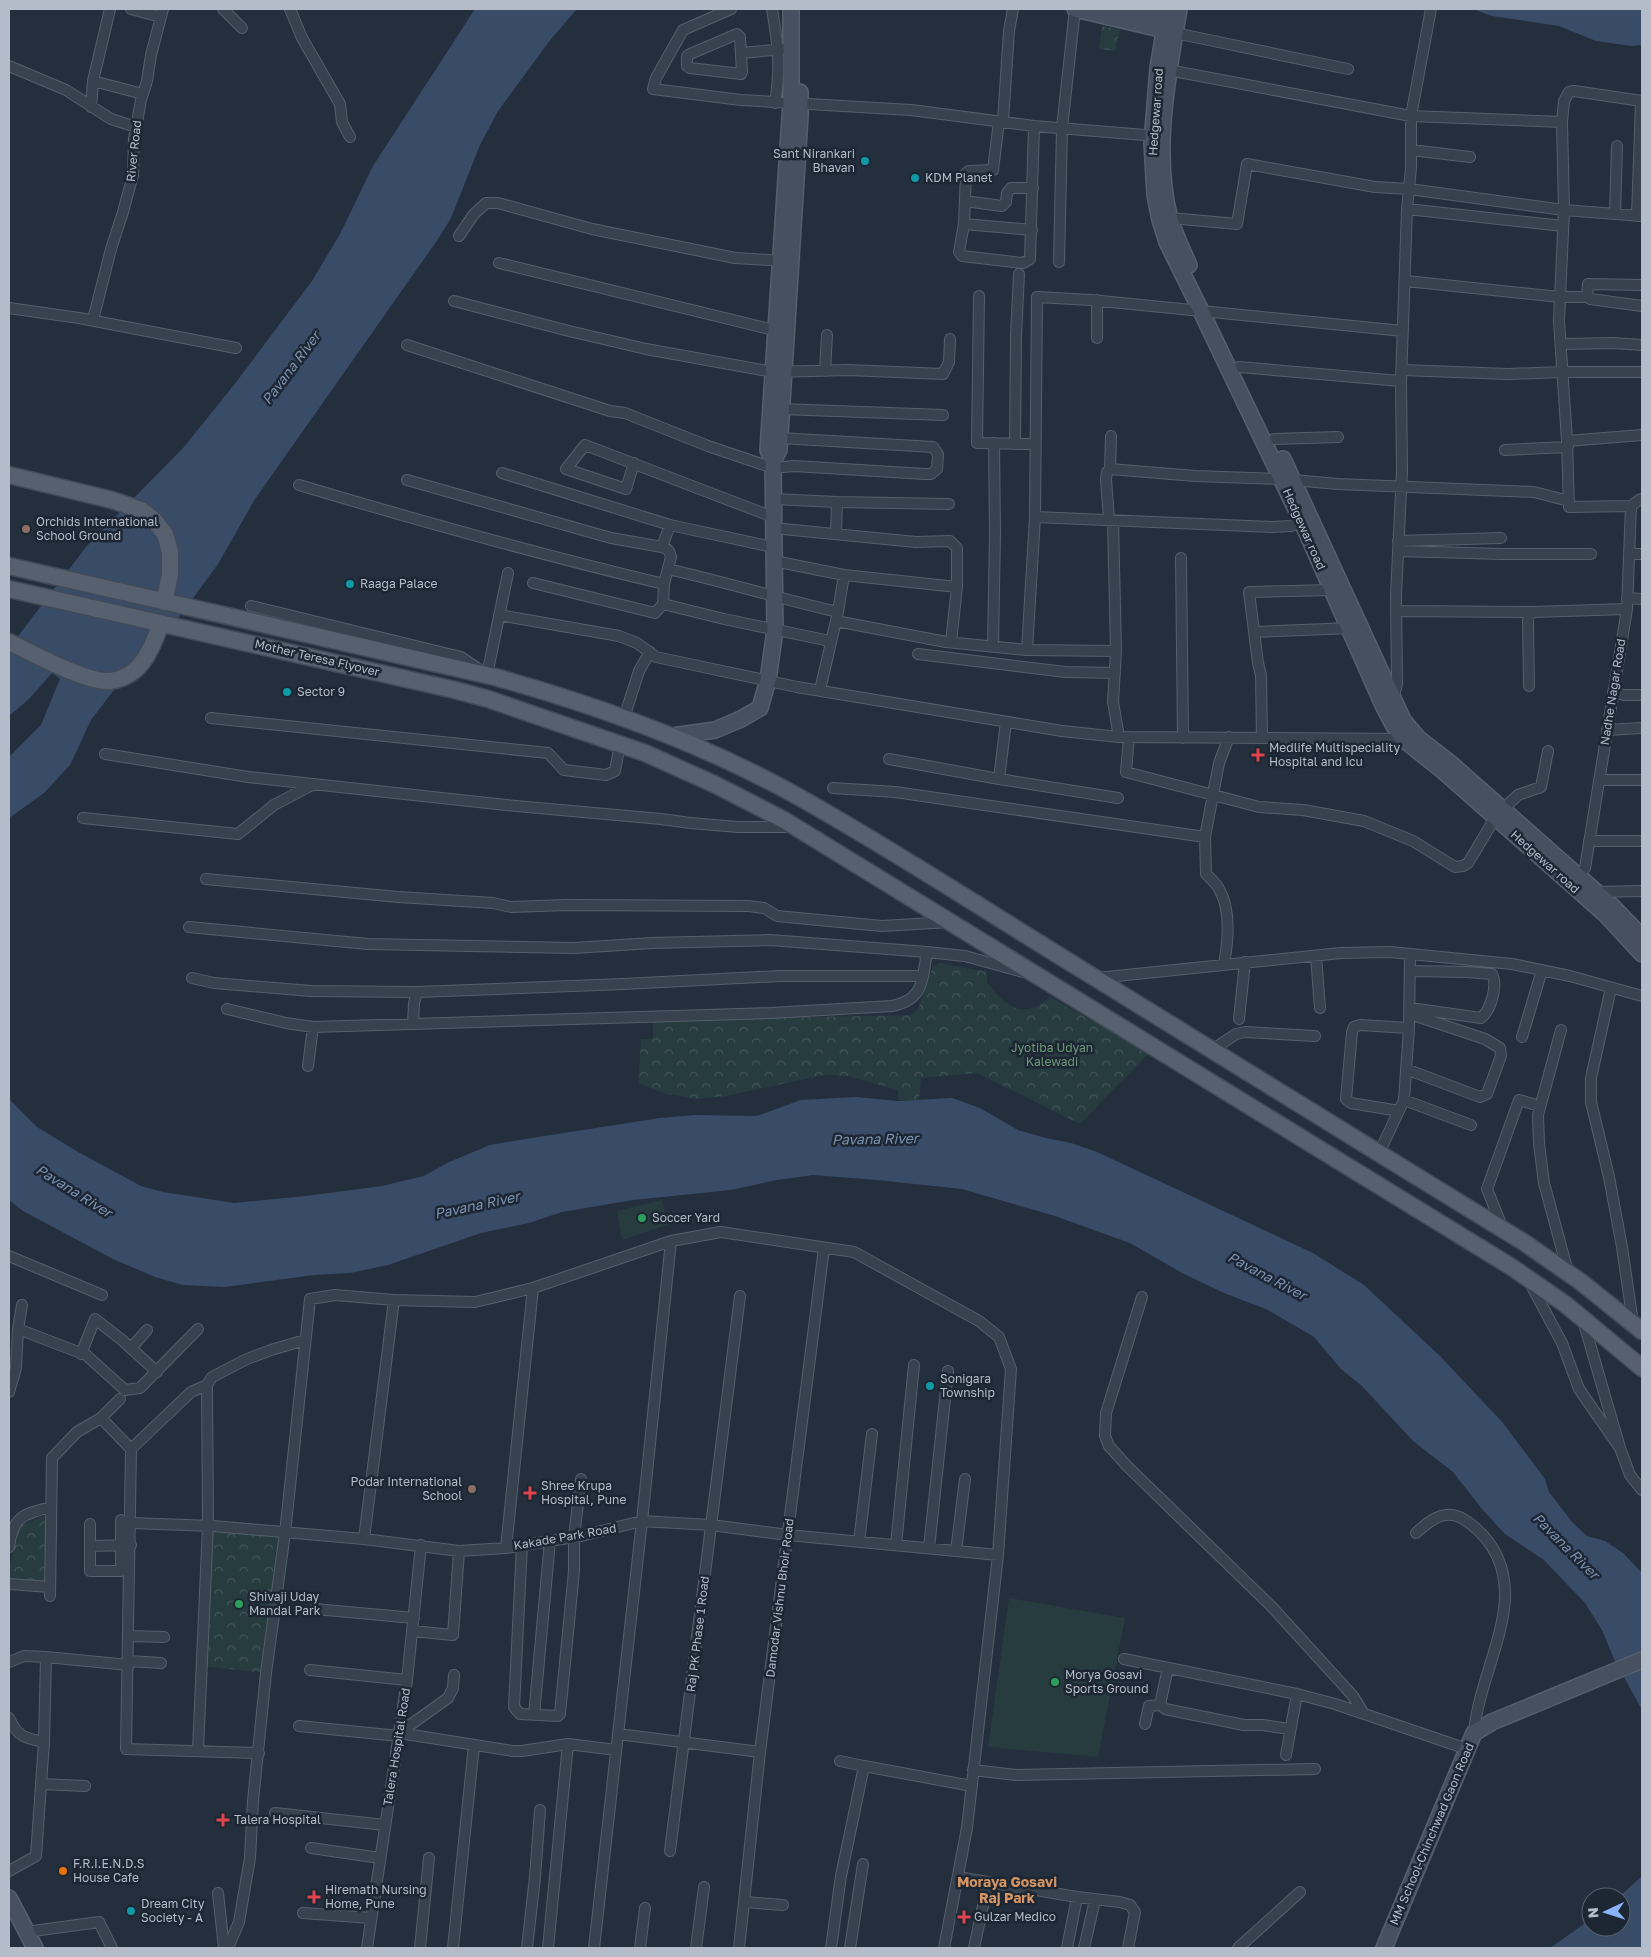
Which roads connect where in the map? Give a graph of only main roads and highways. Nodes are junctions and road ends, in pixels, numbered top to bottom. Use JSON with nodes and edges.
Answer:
{"nodes":[{"id":1,"x":791,"y":9,"type":"edge"},
{"id":2,"x":801,"y":9,"type":"edge"},
{"id":3,"x":1075,"y":9,"type":"edge"},
{"id":4,"x":1123,"y":9,"type":"edge"},
{"id":5,"x":1172,"y":20,"type":"edge"},
{"id":6,"x":796,"y":103,"type":"junction"},
{"id":7,"x":1157,"y":136,"type":"junction"},
{"id":8,"x":785,"y":261,"type":"junction"},
{"id":9,"x":1206,"y":311,"type":"junction"},
{"id":10,"x":778,"y":372,"type":"junction"},
{"id":11,"x":773,"y":465,"type":"junction"},
{"id":12,"x":9,"y":475,"type":"edge"},
{"id":13,"x":1287,"y":480,"type":"junction"},
{"id":14,"x":1306,"y":520,"type":"junction"},
{"id":15,"x":9,"y":566,"type":"edge"},
{"id":16,"x":9,"y":589,"type":"edge"},
{"id":17,"x":164,"y":602,"type":"junction"},
{"id":18,"x":161,"y":623,"type":"junction"},
{"id":19,"x":1354,"y":627,"type":"junction"},
{"id":20,"x":9,"y":642,"type":"edge"},
{"id":21,"x":673,"y":736,"type":"junction"},
{"id":22,"x":746,"y":770,"type":"junction"},
{"id":23,"x":734,"y":794,"type":"junction"},
{"id":24,"x":1575,"y":881,"type":"junction"},
{"id":25,"x":1642,"y":937,"type":"edge"},
{"id":26,"x":1642,"y":954,"type":"edge"},
{"id":27,"x":1076,"y":966,"type":"junction"},
{"id":28,"x":1059,"y":989,"type":"junction"},
{"id":29,"x":1638,"y":1327,"type":"edge"},
{"id":30,"x":1642,"y":1368,"type":"edge"},
{"id":31,"x":1642,"y":1660,"type":"edge"},
{"id":32,"x":9,"y":1898,"type":"edge"},
{"id":33,"x":9,"y":1920,"type":"edge"},
{"id":34,"x":24,"y":1948,"type":"edge"},
{"id":35,"x":35,"y":1948,"type":"edge"},
{"id":36,"x":1384,"y":1948,"type":"edge"}],
"edges":[{"from":1,"to":6,"type":"main road"},
{"from":2,"to":6,"type":"main road"},
{"from":3,"to":5,"type":"main road"},
{"from":4,"to":5,"type":"main road"},
{"from":5,"to":7,"type":"main road","name":"Hedgewar road"},
{"from":6,"to":8,"type":"main road"},
{"from":7,"to":9,"type":"main road","name":"Hedgewar road"},
{"from":7,"to":9,"type":"main road","name":"Hedgewar road"},
{"from":8,"to":10,"type":"main road"},
{"from":8,"to":10,"type":"main road"},
{"from":9,"to":13,"type":"main road","name":"Hedgewar road"},
{"from":9,"to":13,"type":"main road","name":"Hedgewar road"},
{"from":10,"to":11,"type":"main road"},
{"from":10,"to":11,"type":"main road"},
{"from":11,"to":21,"type":"main road"},
{"from":12,"to":17,"type":"main road"},
{"from":13,"to":14,"type":"main road","name":"Hedgewar road"},
{"from":14,"to":19,"type":"main road","name":"Hedgewar road"},
{"from":14,"to":19,"type":"main road","name":"Hedgewar road"},
{"from":15,"to":17,"type":"main road","name":"Mother Teresa Flyover"},
{"from":16,"to":18,"type":"main road","name":"Mother Teresa Flyover"},
{"from":17,"to":21,"type":"main road","name":"Mother Teresa Flyover"},
{"from":18,"to":20,"type":"main road"},
{"from":18,"to":23,"type":"main road","name":"Mother Teresa Flyover"},
{"from":19,"to":24,"type":"main road","name":"Hedgewar road"},
{"from":21,"to":22,"type":"main road","name":"Mother Teresa Flyover"},
{"from":22,"to":23,"type":"main road"},
{"from":22,"to":27,"type":"main road","name":"Mother Teresa Flyover"},
{"from":23,"to":28,"type":"main road","name":"Mother Teresa Flyover"},
{"from":24,"to":25,"type":"main road","name":"Hedgewar road"},
{"from":24,"to":26,"type":"main road","name":"Hedgewar road"},
{"from":27,"to":28,"type":"main road"},
{"from":27,"to":29,"type":"main road","name":"Mother Teresa Flyover"},
{"from":28,"to":30,"type":"main road","name":"Mother Teresa Flyover"},
{"from":31,"to":36,"type":"main road","name":"MM School-Chinchwad Gaon Road"},
{"from":32,"to":35,"type":"main road"},
{"from":33,"to":34,"type":"main road"}]}
